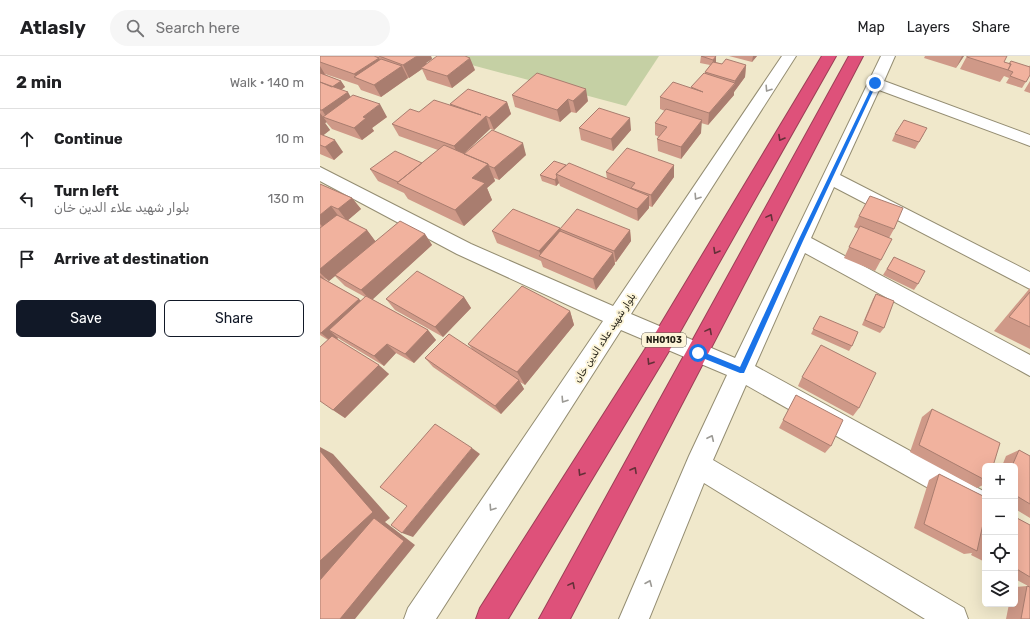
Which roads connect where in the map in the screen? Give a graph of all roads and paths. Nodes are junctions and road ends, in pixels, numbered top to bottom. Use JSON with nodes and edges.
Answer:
{"nodes":[{"id":1,"x":789,"y":56,"type":"edge"},
{"id":2,"x":829,"y":56,"type":"edge"},
{"id":3,"x":856,"y":56,"type":"edge"},
{"id":4,"x":888,"y":56,"type":"edge"},
{"id":5,"x":875,"y":83,"type":"junction"},
{"id":6,"x":1030,"y":141,"type":"edge"},
{"id":7,"x":320,"y":173,"type":"edge"},
{"id":8,"x":831,"y":178,"type":"junction"},
{"id":9,"x":800,"y":241,"type":"junction"},
{"id":10,"x":1030,"y":282,"type":"edge"},
{"id":11,"x":618,"y":318,"type":"junction"},
{"id":12,"x":664,"y":339,"type":"junction"},
{"id":13,"x":698,"y":353,"type":"junction"},
{"id":14,"x":1030,"y":366,"type":"edge"},
{"id":15,"x":742,"y":371,"type":"junction"},
{"id":16,"x":698,"y":465,"type":"junction"},
{"id":17,"x":982,"y":505,"type":"edge"},
{"id":18,"x":419,"y":619,"type":"edge"},
{"id":19,"x":491,"y":619,"type":"edge"},
{"id":20,"x":554,"y":619,"type":"edge"},
{"id":21,"x":634,"y":619,"type":"edge"},
{"id":22,"x":953,"y":619,"type":"edge"}],
"edges":[{"from":1,"to":11,"type":"street","name":"بلوار شهید علاء الدین خان","one_way":true},
{"from":2,"to":12,"type":"highway","number":"NH0103","one_way":true},
{"from":13,"to":3,"type":"highway","number":"NH0103","one_way":true},
{"from":4,"to":5,"type":"street"},
{"from":5,"to":6,"type":"street"},
{"from":5,"to":8,"type":"street"},
{"from":7,"to":11,"type":"street"},
{"from":8,"to":9,"type":"street"},
{"from":8,"to":10,"type":"street"},
{"from":9,"to":14,"type":"street"},
{"from":9,"to":15,"type":"street"},
{"from":11,"to":12,"type":"street"},
{"from":11,"to":18,"type":"street","name":"بلوار شهید علاء الدین خان","one_way":true},
{"from":12,"to":13,"type":"street"},
{"from":12,"to":19,"type":"highway","number":"NH0103","one_way":true},
{"from":13,"to":15,"type":"street"},
{"from":20,"to":13,"type":"highway","number":"NH0103","one_way":true},
{"from":16,"to":15,"type":"street","one_way":true},
{"from":15,"to":17,"type":"street"},
{"from":21,"to":16,"type":"street","one_way":true},
{"from":16,"to":22,"type":"street"}]}
